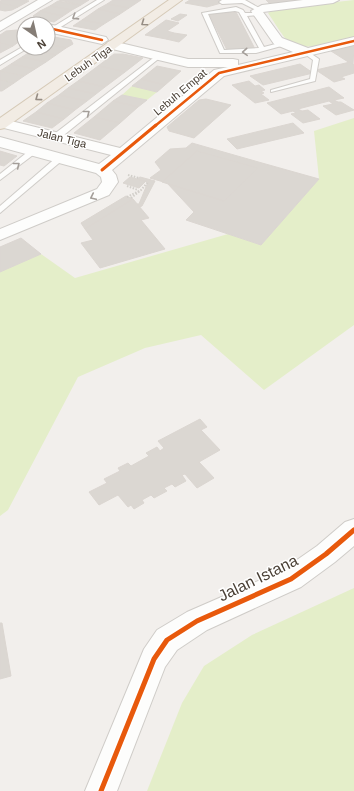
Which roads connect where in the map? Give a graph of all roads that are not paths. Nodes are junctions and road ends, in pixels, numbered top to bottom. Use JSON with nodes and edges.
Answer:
{"nodes":[{"id":1,"x":46,"y":0,"type":"edge"},
{"id":2,"x":101,"y":0,"type":"edge"},
{"id":3,"x":159,"y":0,"type":"edge"},
{"id":4,"x":176,"y":0,"type":"edge"},
{"id":5,"x":333,"y":0,"type":"edge"},
{"id":6,"x":222,"y":2,"type":"dead end"},
{"id":7,"x":258,"y":12,"type":"junction"},
{"id":8,"x":243,"y":15,"type":"junction"},
{"id":9,"x":6,"y":19,"type":"edge"},
{"id":10,"x":16,"y":21,"type":"edge"},
{"id":11,"x":56,"y":26,"type":"edge"},
{"id":12,"x":0,"y":27,"type":"edge"},
{"id":13,"x":56,"y":31,"type":"edge"},
{"id":14,"x":354,"y":40,"type":"edge"},
{"id":15,"x":107,"y":42,"type":"junction"},
{"id":16,"x":293,"y":48,"type":"junction"},
{"id":17,"x":263,"y":50,"type":"junction"},
{"id":18,"x":16,"y":53,"type":"edge"},
{"id":19,"x":159,"y":56,"type":"junction"},
{"id":20,"x":0,"y":63,"type":"edge"},
{"id":21,"x":188,"y":63,"type":"junction"},
{"id":22,"x":203,"y":85,"type":"junction"},
{"id":23,"x":273,"y":90,"type":"dead end"},
{"id":24,"x":1,"y":120,"type":"edge"},
{"id":25,"x":56,"y":137,"type":"junction"},
{"id":26,"x":0,"y":142,"type":"edge"},
{"id":27,"x":33,"y":152,"type":"junction"},
{"id":28,"x":122,"y":153,"type":"junction"},
{"id":29,"x":61,"y":158,"type":"junction"},
{"id":30,"x":102,"y":170,"type":"junction"},
{"id":31,"x":0,"y":178,"type":"edge"},
{"id":32,"x":0,"y":210,"type":"edge"},
{"id":33,"x":0,"y":235,"type":"edge"},
{"id":34,"x":354,"y":530,"type":"edge"},
{"id":35,"x":101,"y":791,"type":"edge"}],
"edges":[{"from":1,"to":9,"type":"street"},
{"from":2,"to":11,"type":"lane","one_way":true},
{"from":3,"to":15,"type":"main road","name":"Lebuh Tiga"},
{"from":4,"to":15,"type":"main road","name":"Lebuh Tiga","one_way":true},
{"from":5,"to":7,"type":"street"},
{"from":6,"to":7,"type":"lane"},
{"from":7,"to":8,"type":"lane"},
{"from":7,"to":16,"type":"street"},
{"from":8,"to":17,"type":"lane"},
{"from":17,"to":8,"type":"lane","one_way":true},
{"from":9,"to":10,"type":"street"},
{"from":9,"to":12,"type":"street"},
{"from":13,"to":15,"type":"street","name":"Lebuh Empat"},
{"from":14,"to":16,"type":"street","name":"Lebuh Empat"},
{"from":15,"to":19,"type":"street","name":"Lebuh Empat"},
{"from":15,"to":24,"type":"main road","name":"Lebuh Tiga"},
{"from":16,"to":17,"type":"lane"},
{"from":16,"to":21,"type":"street","name":"Lebuh Empat"},
{"from":16,"to":22,"type":"street","name":"Lebuh Empat"},
{"from":16,"to":23,"type":"lane"},
{"from":18,"to":20,"type":"lane"},
{"from":19,"to":21,"type":"street","name":"Lebuh Empat"},
{"from":25,"to":19,"type":"lane","one_way":true},
{"from":21,"to":22,"type":"street"},
{"from":22,"to":28,"type":"street","name":"Lebuh Empat"},
{"from":24,"to":25,"type":"street","name":"Jalan Tiga"},
{"from":25,"to":28,"type":"street","name":"Jalan Tiga"},
{"from":26,"to":27,"type":"street","name":"Jalan Tiga"},
{"from":27,"to":29,"type":"street","name":"Jalan Tiga"},
{"from":31,"to":27,"type":"lane","one_way":true},
{"from":28,"to":30,"type":"street","name":"Lebuh Empat"},
{"from":29,"to":30,"type":"street","name":"Jalan Tiga"},
{"from":29,"to":32,"type":"lane"},
{"from":30,"to":33,"type":"street","one_way":true},
{"from":34,"to":35,"type":"street","name":"Jalan Istana"}]}
